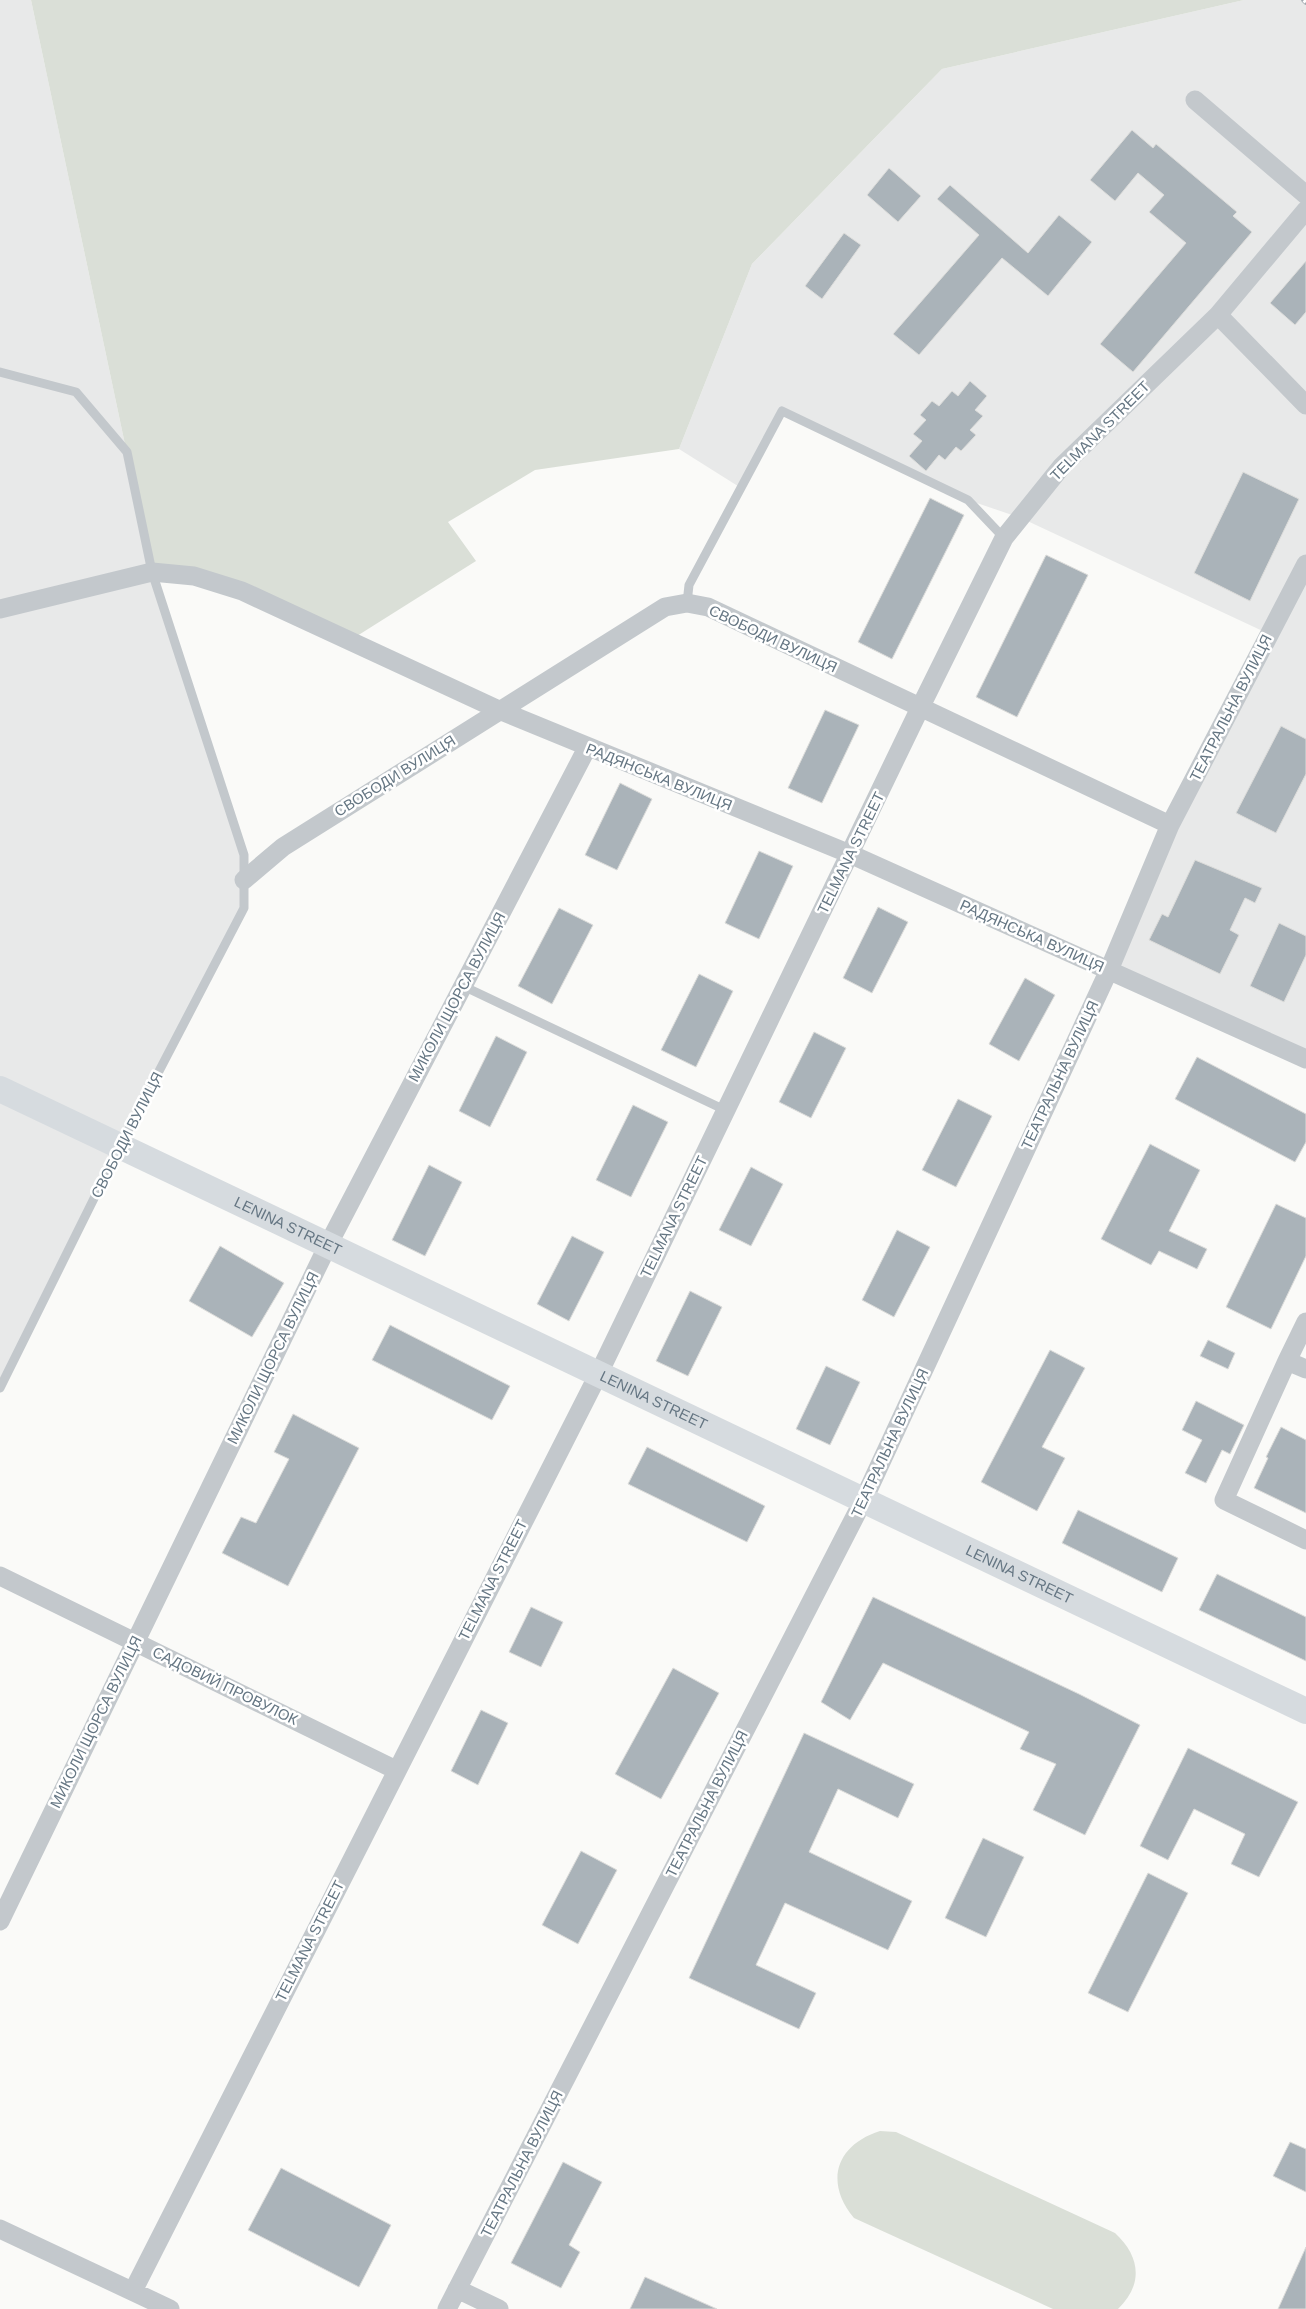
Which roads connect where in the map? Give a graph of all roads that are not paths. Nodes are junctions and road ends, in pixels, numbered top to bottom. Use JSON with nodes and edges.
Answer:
{"nodes":[{"id":1,"x":1195,"y":100,"type":"dead end"},
{"id":2,"x":1306,"y":195,"type":"edge"},
{"id":3,"x":1306,"y":210,"type":"edge"},
{"id":4,"x":1218,"y":315,"type":"junction"},
{"id":5,"x":0,"y":372,"type":"edge"},
{"id":6,"x":1306,"y":405,"type":"edge"},
{"id":7,"x":1004,"y":538,"type":"junction"},
{"id":8,"x":1306,"y":564,"type":"edge"},
{"id":9,"x":152,"y":572,"type":"junction"},
{"id":10,"x":687,"y":604,"type":"junction"},
{"id":11,"x":0,"y":609,"type":"edge"},
{"id":12,"x":920,"y":708,"type":"junction"},
{"id":13,"x":499,"y":710,"type":"junction"},
{"id":14,"x":587,"y":748,"type":"junction"},
{"id":15,"x":1170,"y":825,"type":"junction"},
{"id":16,"x":850,"y":854,"type":"junction"},
{"id":17,"x":244,"y":880,"type":"junction"},
{"id":18,"x":1109,"y":970,"type":"junction"},
{"id":19,"x":463,"y":986,"type":"junction"},
{"id":20,"x":1306,"y":1058,"type":"edge"},
{"id":21,"x":0,"y":1089,"type":"edge"},
{"id":22,"x":725,"y":1110,"type":"junction"},
{"id":23,"x":120,"y":1146,"type":"junction"},
{"id":24,"x":328,"y":1245,"type":"junction"},
{"id":25,"x":1306,"y":1322,"type":"edge"},
{"id":26,"x":1287,"y":1361,"type":"junction"},
{"id":27,"x":1306,"y":1369,"type":"edge"},
{"id":28,"x":599,"y":1373,"type":"junction"},
{"id":29,"x":0,"y":1388,"type":"edge"},
{"id":30,"x":863,"y":1501,"type":"junction"},
{"id":31,"x":1306,"y":1540,"type":"edge"},
{"id":32,"x":0,"y":1576,"type":"edge"},
{"id":33,"x":135,"y":1642,"type":"junction"},
{"id":34,"x":1306,"y":1711,"type":"edge"},
{"id":35,"x":396,"y":1770,"type":"junction"},
{"id":36,"x":0,"y":1921,"type":"edge"},
{"id":37,"x":0,"y":2229,"type":"edge"},
{"id":38,"x":457,"y":2289,"type":"junction"},
{"id":39,"x":134,"y":2291,"type":"junction"},
{"id":40,"x":170,"y":2309,"type":"edge"},
{"id":41,"x":447,"y":2309,"type":"edge"},
{"id":42,"x":499,"y":2309,"type":"edge"}],
"edges":[{"from":1,"to":2,"type":"street"},
{"from":3,"to":4,"type":"street","name":"TELMANA STREET"},
{"from":4,"to":6,"type":"street"},
{"from":4,"to":7,"type":"street","name":"TELMANA STREET"},
{"from":5,"to":9,"type":"lane","name":"СВОБОДИ ВУЛИЦЯ"},
{"from":7,"to":10,"type":"lane"},
{"from":7,"to":12,"type":"street","name":"TELMANA STREET"},
{"from":8,"to":15,"type":"street","name":"ТЕАТРАЛЬНА ВУЛИЦЯ"},
{"from":9,"to":11,"type":"street","name":"РАДЯНСЬКА ВУЛИЦЯ"},
{"from":9,"to":13,"type":"street","name":"РАДЯНСЬКА ВУЛИЦЯ"},
{"from":9,"to":17,"type":"lane","name":"СВОБОДИ ВУЛИЦЯ"},
{"from":10,"to":12,"type":"street","name":"СВОБОДИ ВУЛИЦЯ"},
{"from":10,"to":13,"type":"street","name":"СВОБОДИ ВУЛИЦЯ"},
{"from":12,"to":15,"type":"street","name":"СВОБОДИ ВУЛИЦЯ"},
{"from":12,"to":16,"type":"street","name":"TELMANA STREET"},
{"from":13,"to":14,"type":"street","name":"РАДЯНСЬКА ВУЛИЦЯ"},
{"from":13,"to":17,"type":"street","name":"СВОБОДИ ВУЛИЦЯ"},
{"from":14,"to":16,"type":"street","name":"РАДЯНСЬКА ВУЛИЦЯ"},
{"from":14,"to":19,"type":"street","name":"МИКОЛИ ЩОРСА ВУЛИЦЯ"},
{"from":15,"to":18,"type":"street","name":"ТЕАТРАЛЬНА ВУЛИЦЯ"},
{"from":16,"to":18,"type":"street","name":"РАДЯНСЬКА ВУЛИЦЯ"},
{"from":16,"to":22,"type":"street","name":"TELMANA STREET"},
{"from":17,"to":23,"type":"lane","name":"СВОБОДИ ВУЛИЦЯ"},
{"from":18,"to":20,"type":"street","name":"РАДЯНСЬКА ВУЛИЦЯ"},
{"from":18,"to":30,"type":"street","name":"ТЕАТРАЛЬНА ВУЛИЦЯ"},
{"from":19,"to":22,"type":"lane"},
{"from":19,"to":24,"type":"street","name":"МИКОЛИ ЩОРСА ВУЛИЦЯ"},
{"from":21,"to":23,"type":"street","name":"LENINA STREET"},
{"from":22,"to":28,"type":"street","name":"TELMANA STREET"},
{"from":23,"to":24,"type":"street","name":"LENINA STREET"},
{"from":23,"to":29,"type":"lane","name":"СВОБОДИ ВУЛИЦЯ"},
{"from":24,"to":28,"type":"street","name":"LENINA STREET"},
{"from":24,"to":33,"type":"street","name":"МИКОЛИ ЩОРСА ВУЛИЦЯ"},
{"from":25,"to":26,"type":"street"},
{"from":26,"to":27,"type":"street"},
{"from":26,"to":31,"type":"street"},
{"from":28,"to":30,"type":"street","name":"LENINA STREET"},
{"from":28,"to":35,"type":"street","name":"TELMANA STREET"},
{"from":30,"to":34,"type":"street","name":"LENINA STREET"},
{"from":30,"to":38,"type":"street","name":"ТЕАТРАЛЬНА ВУЛИЦЯ"},
{"from":32,"to":33,"type":"street","name":"САДОВИЙ ПРОВУЛОК"},
{"from":33,"to":35,"type":"street","name":"САДОВИЙ ПРОВУЛОК"},
{"from":33,"to":36,"type":"street","name":"МИКОЛИ ЩОРСА ВУЛИЦЯ"},
{"from":35,"to":39,"type":"street","name":"TELMANA STREET"},
{"from":37,"to":39,"type":"street"},
{"from":38,"to":41,"type":"street","name":"ТЕАТРАЛЬНА ВУЛИЦЯ"},
{"from":38,"to":42,"type":"street"},
{"from":39,"to":40,"type":"street"}]}
